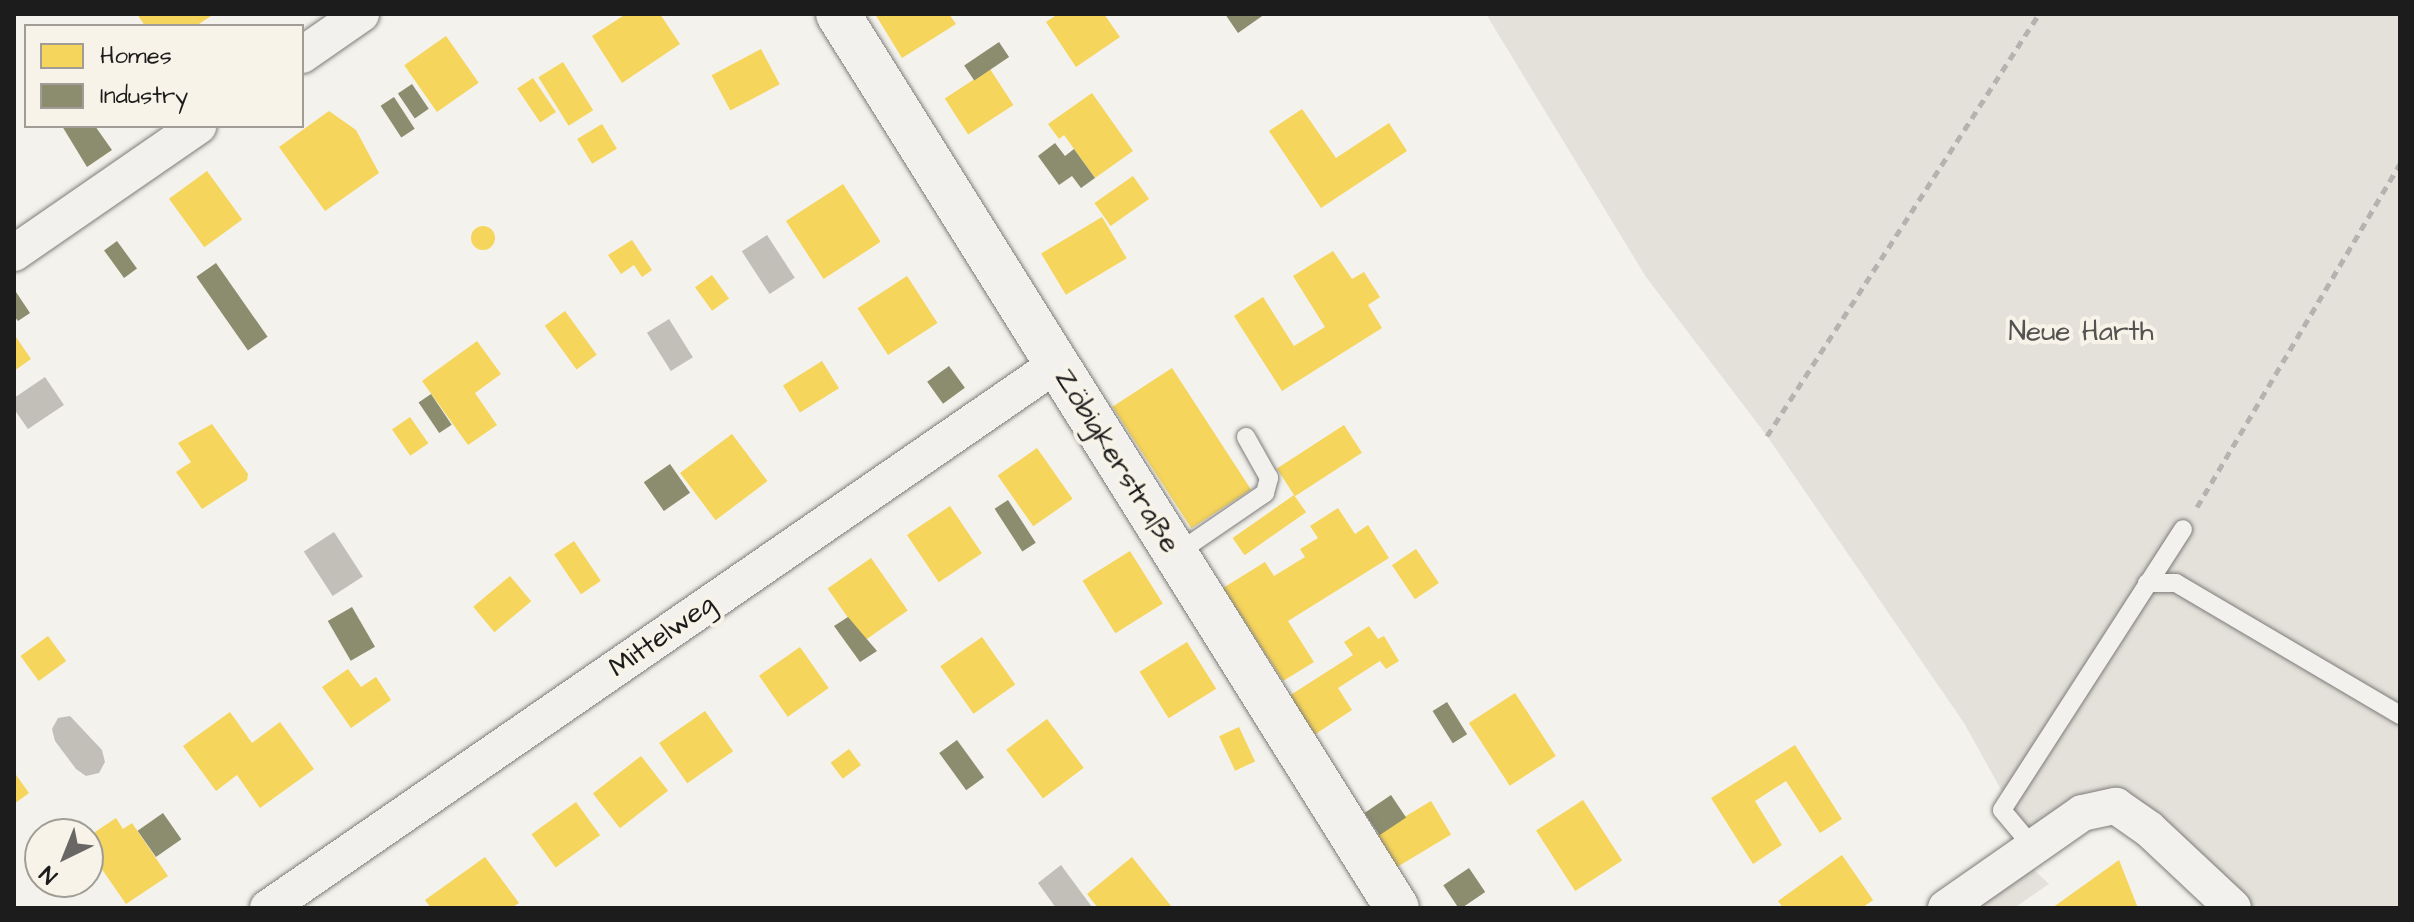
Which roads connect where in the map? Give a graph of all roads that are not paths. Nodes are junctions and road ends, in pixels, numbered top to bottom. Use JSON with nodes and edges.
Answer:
{"nodes":[{"id":1,"x":361,"y":14,"type":"edge"},
{"id":2,"x":838,"y":14,"type":"edge"},
{"id":3,"x":304,"y":54,"type":"edge"},
{"id":4,"x":195,"y":128,"type":"edge"},
{"id":5,"x":14,"y":253,"type":"edge"},
{"id":6,"x":1057,"y":364,"type":"junction"},
{"id":7,"x":1246,"y":437,"type":"dead end"},
{"id":8,"x":2183,"y":529,"type":"road end"},
{"id":9,"x":1176,"y":554,"type":"junction"},
{"id":10,"x":2147,"y":583,"type":"junction"},
{"id":11,"x":2400,"y":715,"type":"edge"},
{"id":12,"x":2033,"y":847,"type":"junction"},
{"id":13,"x":268,"y":908,"type":"edge"},
{"id":14,"x":1397,"y":908,"type":"edge"},
{"id":15,"x":1946,"y":908,"type":"edge"},
{"id":16,"x":2233,"y":908,"type":"edge"}],
"edges":[{"from":1,"to":3,"type":"street"},
{"from":2,"to":6,"type":"main road","name":"Zöbigkerstraße"},
{"from":4,"to":5,"type":"street"},
{"from":6,"to":9,"type":"main road","name":"Zöbigkerstraße"},
{"from":6,"to":13,"type":"street","name":"Mittelweg"},
{"from":7,"to":9,"type":"lane"},
{"from":8,"to":10,"type":"lane"},
{"from":9,"to":14,"type":"main road","name":"Zöbigkerstraße"},
{"from":10,"to":11,"type":"lane"},
{"from":10,"to":12,"type":"lane"},
{"from":12,"to":15,"type":"street"},
{"from":12,"to":16,"type":"street"}]}
